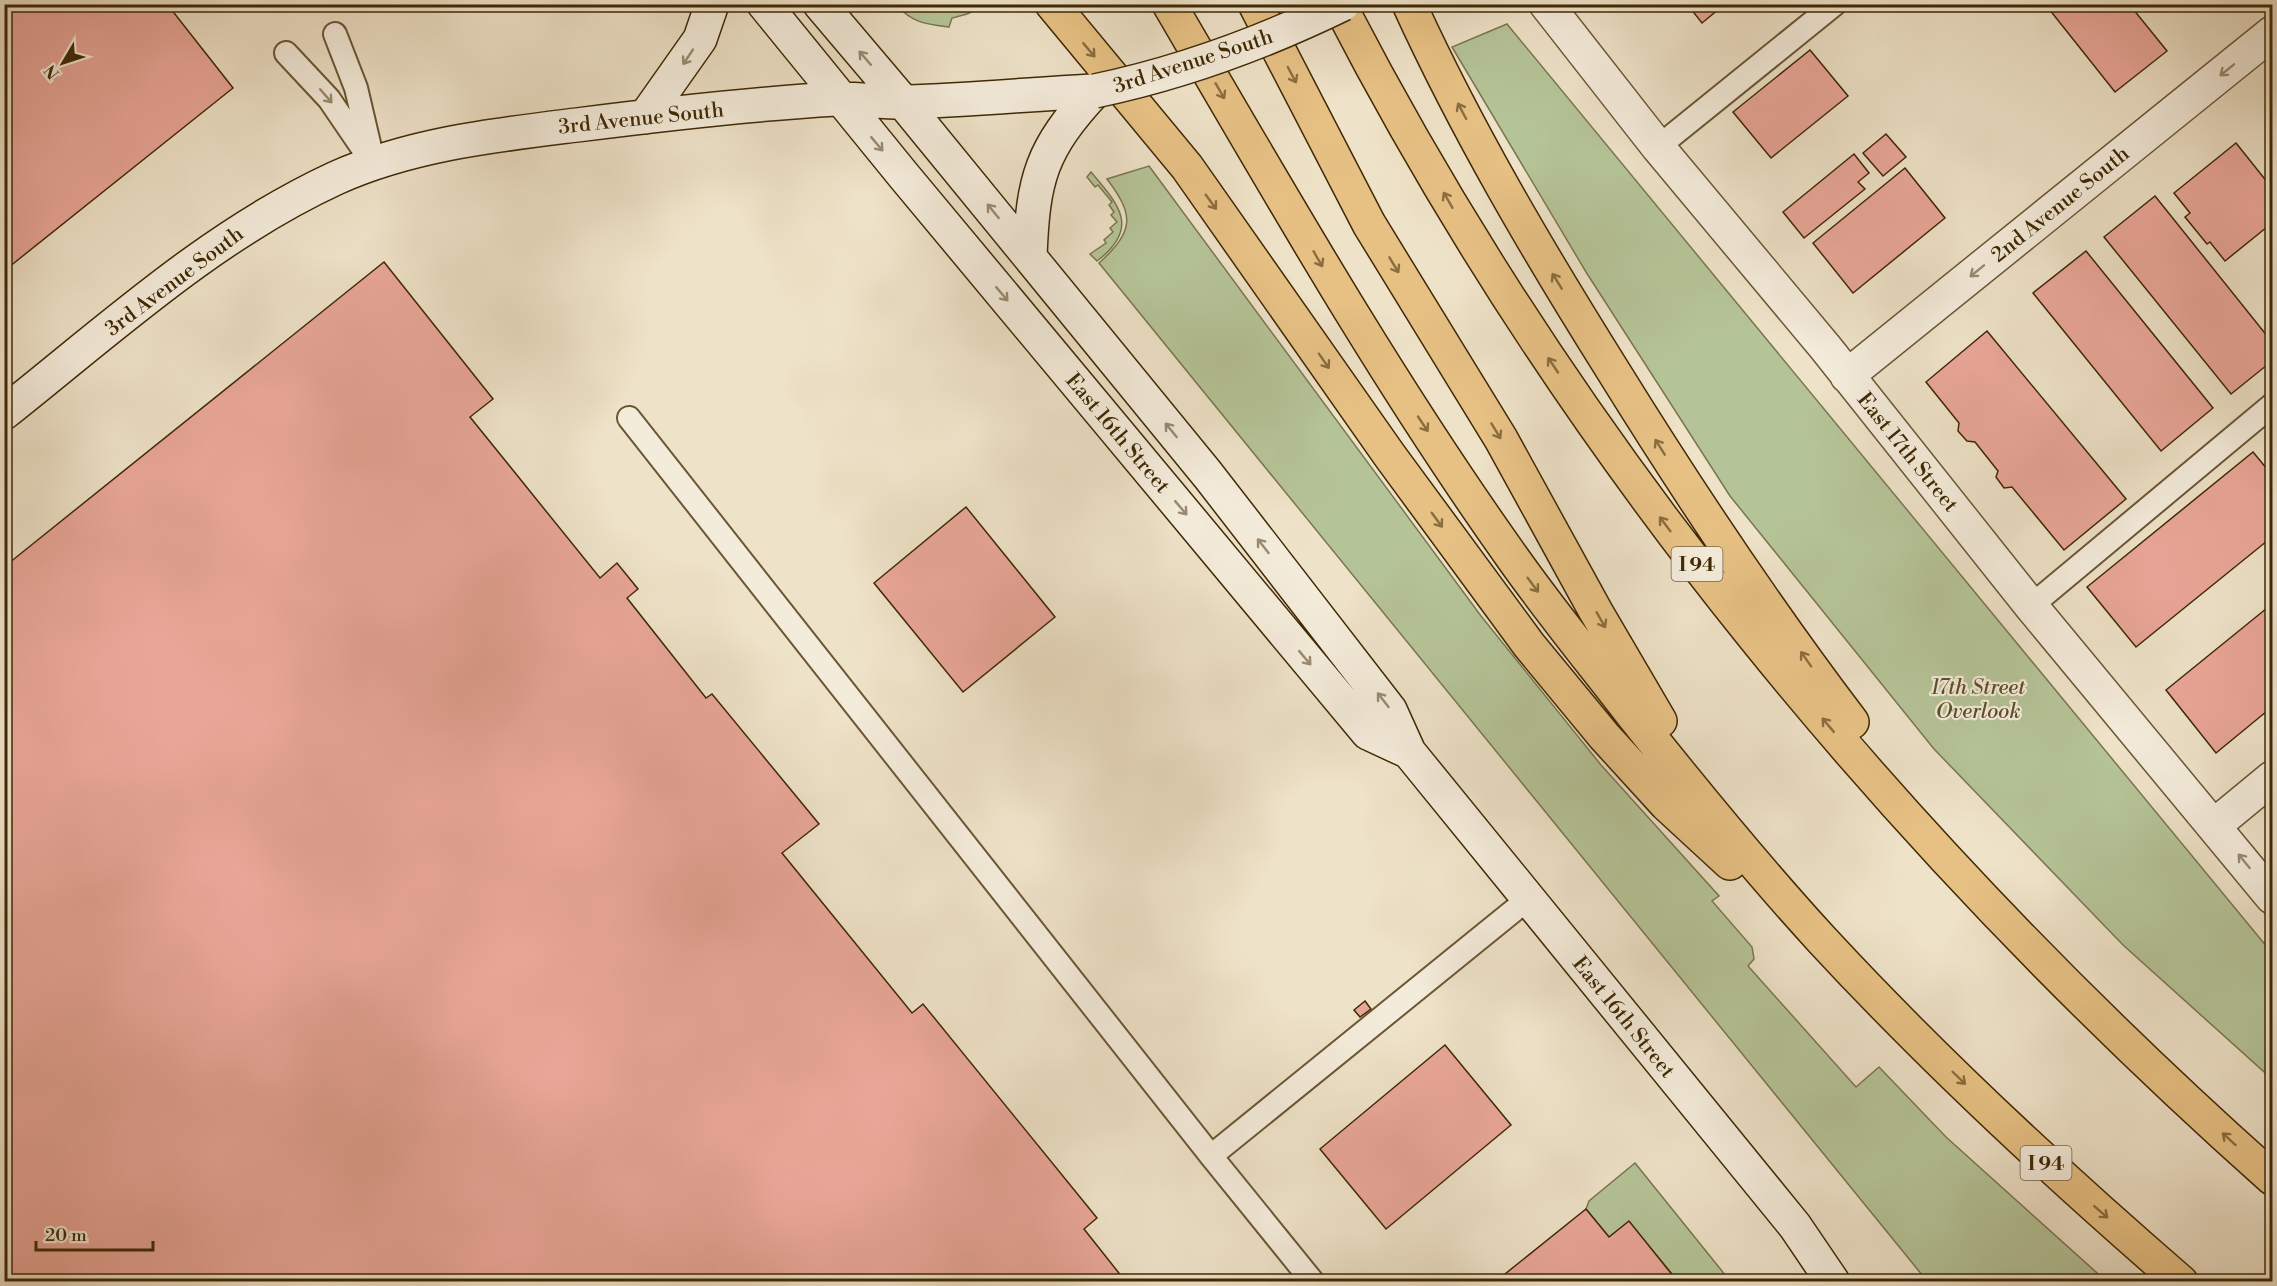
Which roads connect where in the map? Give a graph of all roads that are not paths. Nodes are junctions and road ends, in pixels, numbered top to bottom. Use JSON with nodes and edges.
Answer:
{"nodes":[{"id":1,"x":712,"y":4,"type":"edge"},
{"id":2,"x":764,"y":4,"type":"edge"},
{"id":3,"x":820,"y":4,"type":"edge"},
{"id":4,"x":1052,"y":4,"type":"edge"},
{"id":5,"x":1168,"y":4,"type":"edge"},
{"id":6,"x":1255,"y":4,"type":"edge"},
{"id":7,"x":1341,"y":4,"type":"edge"},
{"id":8,"x":1409,"y":4,"type":"edge"},
{"id":9,"x":1546,"y":4,"type":"edge"},
{"id":10,"x":1835,"y":4,"type":"edge"},
{"id":11,"x":2272,"y":33,"type":"edge"},
{"id":12,"x":335,"y":34,"type":"dead end"},
{"id":13,"x":286,"y":53,"type":"dead end"},
{"id":14,"x":1095,"y":91,"type":"junction"},
{"id":15,"x":840,"y":99,"type":"junction"},
{"id":16,"x":903,"y":102,"type":"junction"},
{"id":17,"x":645,"y":117,"type":"junction"},
{"id":18,"x":1658,"y":147,"type":"junction"},
{"id":19,"x":374,"y":165,"type":"junction"},
{"id":20,"x":1030,"y":256,"type":"junction"},
{"id":21,"x":1847,"y":376,"type":"junction"},
{"id":22,"x":2272,"y":405,"type":"edge"},
{"id":23,"x":4,"y":413,"type":"edge"},
{"id":24,"x":629,"y":418,"type":"dead end"},
{"id":25,"x":2031,"y":606,"type":"junction"},
{"id":26,"x":1409,"y":752,"type":"junction"},
{"id":27,"x":2272,"y":778,"type":"edge"},
{"id":28,"x":2215,"y":825,"type":"junction"},
{"id":29,"x":1740,"y":849,"type":"junction"},
{"id":30,"x":2272,"y":897,"type":"edge"},
{"id":31,"x":1528,"y":899,"type":"junction"},
{"id":32,"x":1917,"y":1038,"type":"junction"},
{"id":33,"x":2142,"y":1056,"type":"junction"},
{"id":34,"x":1211,"y":1156,"type":"junction"},
{"id":35,"x":2272,"y":1178,"type":"edge"},
{"id":36,"x":1834,"y":1279,"type":"edge"},
{"id":37,"x":1312,"y":1281,"type":"edge"},
{"id":38,"x":2181,"y":1281,"type":"edge"}],
"edges":[{"from":1,"to":17,"type":"street","one_way":true},
{"from":2,"to":15,"type":"street","name":"East 16th Street"},
{"from":16,"to":3,"type":"street","name":"East 16th Street","one_way":true},
{"from":4,"to":32,"type":"highway","one_way":true},
{"from":5,"to":29,"type":"highway","number":"I 94","one_way":true},
{"from":6,"to":29,"type":"highway","one_way":true},
{"from":7,"to":14,"type":"street","name":"3rd Avenue South","bridge":true},
{"from":33,"to":7,"type":"highway","number":"I 94","one_way":true},
{"from":33,"to":8,"type":"highway","one_way":true},
{"from":9,"to":18,"type":"street","name":"East 17th Street"},
{"from":10,"to":18,"type":"lane"},
{"from":11,"to":21,"type":"street","name":"2nd Avenue South","one_way":true},
{"from":12,"to":19,"type":"lane"},
{"from":13,"to":19,"type":"lane","one_way":true},
{"from":14,"to":16,"type":"street","name":"3rd Avenue South"},
{"from":14,"to":20,"type":"street"},
{"from":15,"to":16,"type":"street","name":"3rd Avenue South"},
{"from":15,"to":17,"type":"street","name":"3rd Avenue South"},
{"from":15,"to":26,"type":"street","name":"East 16th Street","one_way":true},
{"from":20,"to":16,"type":"street","name":"East 16th Street","one_way":true},
{"from":17,"to":19,"type":"street","name":"3rd Avenue South"},
{"from":18,"to":21,"type":"street","name":"East 17th Street"},
{"from":19,"to":23,"type":"street","name":"3rd Avenue South"},
{"from":26,"to":20,"type":"street","name":"East 16th Street","one_way":true},
{"from":21,"to":25,"type":"street","name":"East 17th Street"},
{"from":22,"to":25,"type":"lane"},
{"from":24,"to":34,"type":"lane"},
{"from":25,"to":28,"type":"street","name":"East 17th Street"},
{"from":26,"to":31,"type":"street","name":"East 16th Street"},
{"from":27,"to":28,"type":"street"},
{"from":30,"to":28,"type":"street","name":"East 17th Street","one_way":true},
{"from":29,"to":32,"type":"highway","number":"I 94"},
{"from":31,"to":34,"type":"lane"},
{"from":31,"to":36,"type":"street","name":"East 16th Street"},
{"from":32,"to":38,"type":"highway","number":"I 94","one_way":true},
{"from":35,"to":33,"type":"highway","number":"I 94","one_way":true},
{"from":34,"to":37,"type":"lane"}]}
